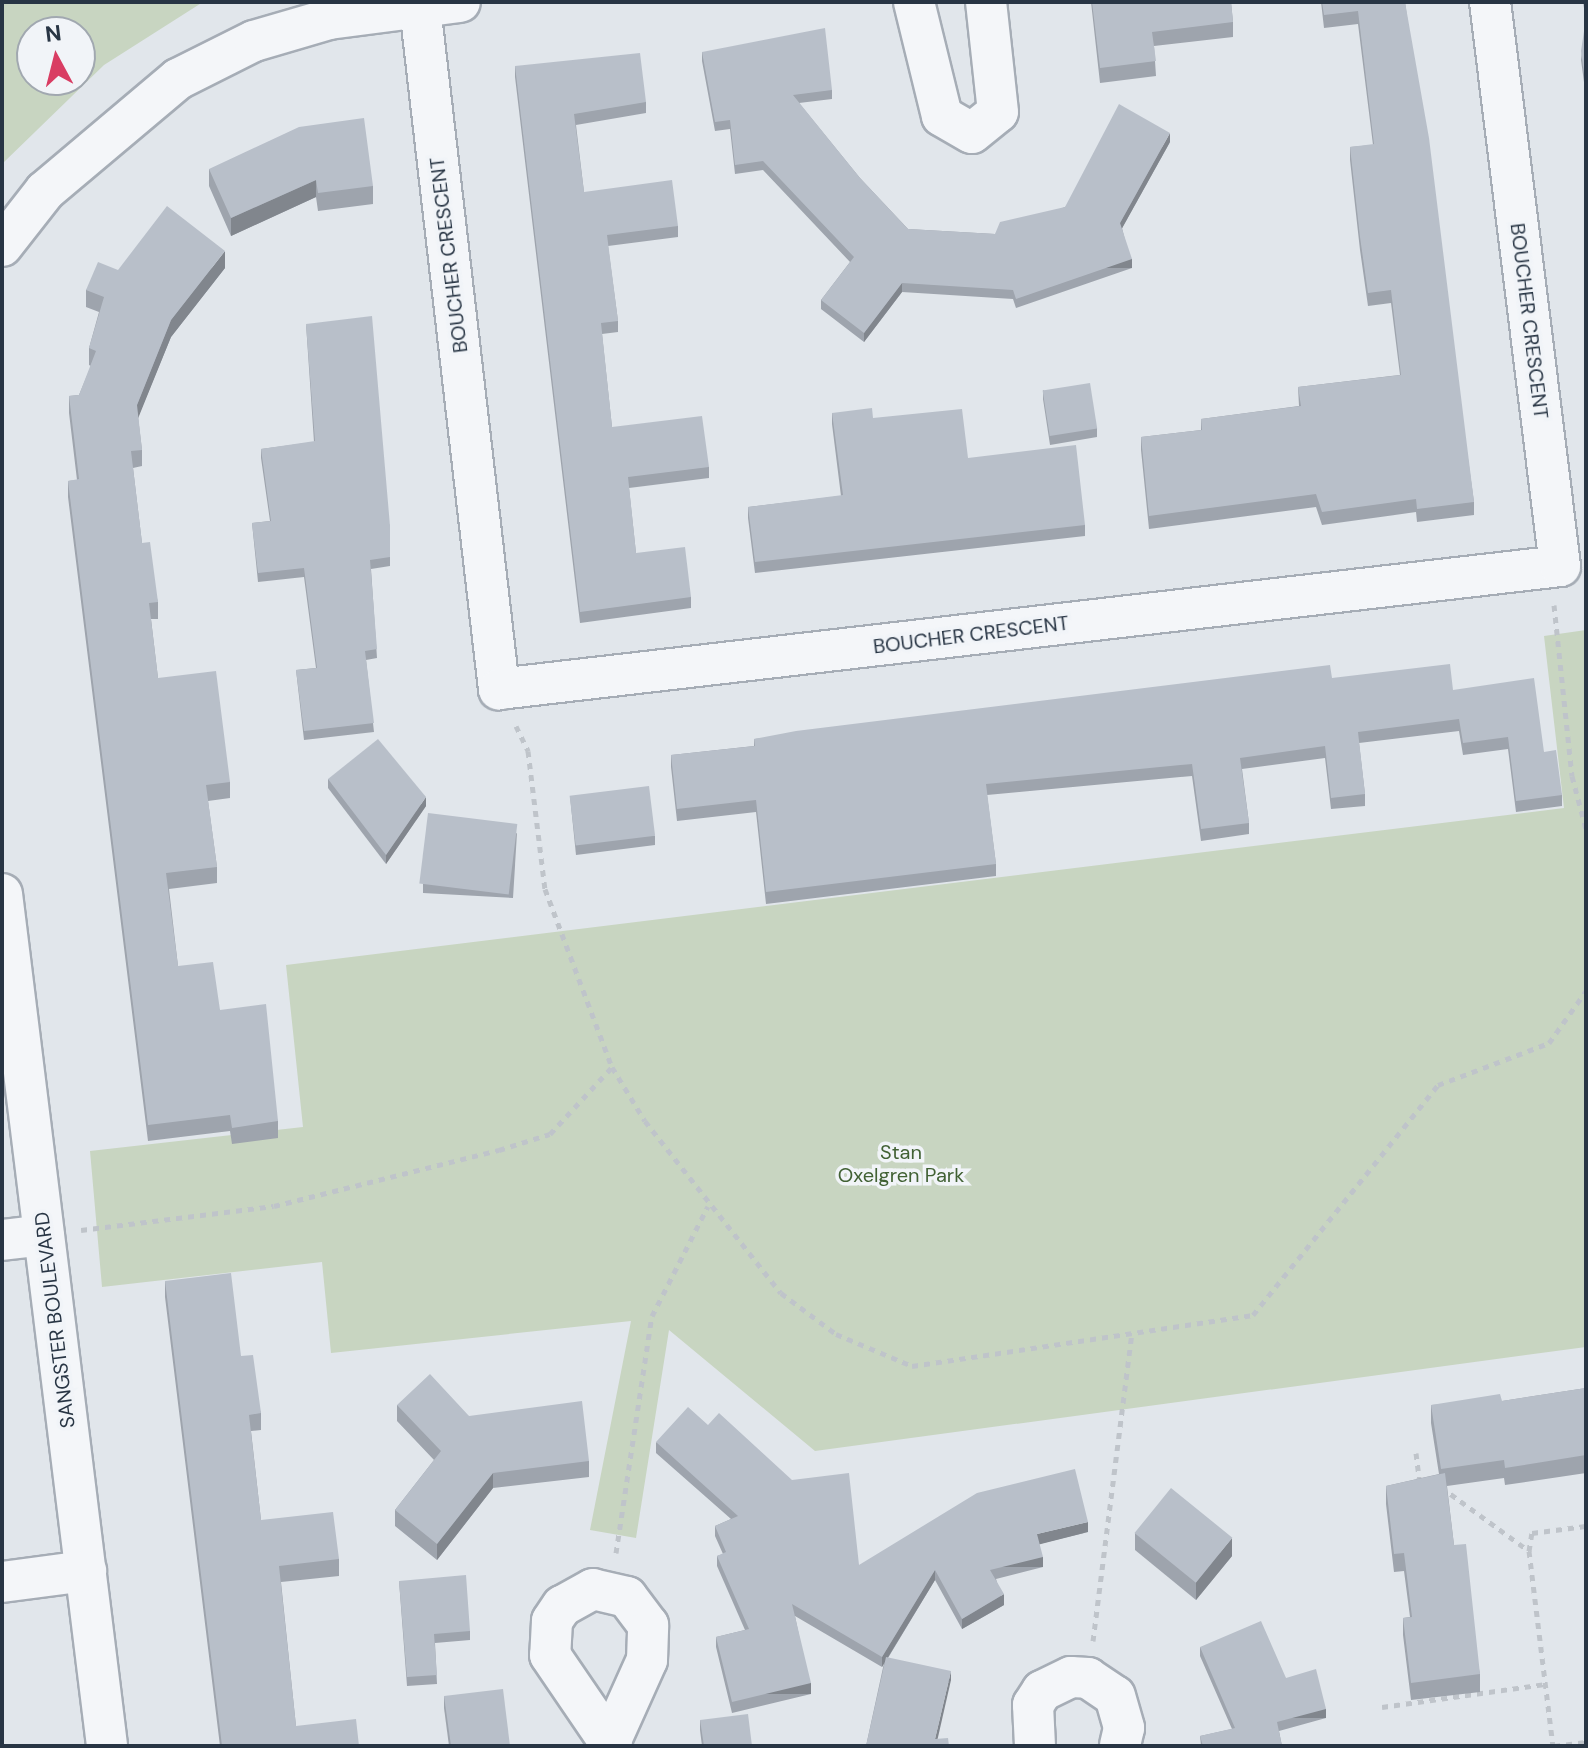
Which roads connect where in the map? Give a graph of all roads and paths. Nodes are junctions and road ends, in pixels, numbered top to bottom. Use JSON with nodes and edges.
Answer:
{"nodes":[{"id":1,"x":460,"y":2,"type":"edge"},
{"id":2,"x":914,"y":2,"type":"edge"},
{"id":3,"x":986,"y":2,"type":"edge"},
{"id":4,"x":1490,"y":2,"type":"edge"},
{"id":5,"x":420,"y":7,"type":"junction"},
{"id":6,"x":2,"y":246,"type":"edge"},
{"id":7,"x":1560,"y":566,"type":"junction"},
{"id":8,"x":499,"y":689,"type":"junction"},
{"id":9,"x":1586,"y":829,"type":"edge"},
{"id":10,"x":2,"y":894,"type":"edge"},
{"id":11,"x":1586,"y":991,"type":"edge"},
{"id":12,"x":612,"y":1067,"type":"junction"},
{"id":13,"x":17,"y":1142,"type":"edge"},
{"id":14,"x":708,"y":1206,"type":"junction"},
{"id":15,"x":44,"y":1235,"type":"junction"},
{"id":16,"x":2,"y":1240,"type":"edge"},
{"id":17,"x":1132,"y":1334,"type":"junction"},
{"id":18,"x":1416,"y":1453,"type":"dead end"},
{"id":19,"x":1586,"y":1526,"type":"edge"},
{"id":20,"x":1529,"y":1551,"type":"junction"},
{"id":21,"x":86,"y":1571,"type":"junction"},
{"id":22,"x":2,"y":1582,"type":"edge"},
{"id":23,"x":611,"y":1591,"type":"junction"},
{"id":24,"x":1088,"y":1678,"type":"junction"},
{"id":25,"x":1546,"y":1684,"type":"junction"},
{"id":26,"x":1382,"y":1707,"type":"dead end"},
{"id":27,"x":1586,"y":1742,"type":"edge"},
{"id":28,"x":612,"y":1743,"type":"edge"},
{"id":29,"x":107,"y":1746,"type":"edge"},
{"id":30,"x":1035,"y":1746,"type":"edge"},
{"id":31,"x":1120,"y":1746,"type":"edge"},
{"id":32,"x":1554,"y":1746,"type":"edge"}],
"edges":[{"from":1,"to":5,"type":"street"},
{"from":2,"to":3,"type":"street"},
{"from":4,"to":7,"type":"street","name":"BOUCHER CRESCENT"},
{"from":5,"to":6,"type":"street"},
{"from":5,"to":8,"type":"street","name":"BOUCHER CRESCENT"},
{"from":7,"to":8,"type":"street","name":"BOUCHER CRESCENT"},
{"from":7,"to":9,"type":"path"},
{"from":8,"to":12,"type":"path"},
{"from":10,"to":13,"type":"street","name":"SANGSTER BOULEVARD"},
{"from":11,"to":17,"type":"path"},
{"from":12,"to":14,"type":"path"},
{"from":12,"to":15,"type":"path"},
{"from":13,"to":15,"type":"street","name":"SANGSTER BOULEVARD"},
{"from":14,"to":17,"type":"path"},
{"from":14,"to":23,"type":"path"},
{"from":15,"to":16,"type":"street"},
{"from":15,"to":21,"type":"street","name":"SANGSTER BOULEVARD"},
{"from":17,"to":24,"type":"path"},
{"from":18,"to":20,"type":"path"},
{"from":19,"to":20,"type":"path"},
{"from":20,"to":25,"type":"path"},
{"from":21,"to":22,"type":"street"},
{"from":21,"to":29,"type":"street","name":"SANGSTER BOULEVARD"},
{"from":23,"to":28,"type":"street"},
{"from":23,"to":28,"type":"street"},
{"from":24,"to":30,"type":"street"},
{"from":24,"to":31,"type":"street"},
{"from":25,"to":26,"type":"path"},
{"from":25,"to":32,"type":"path"},
{"from":27,"to":32,"type":"path"}]}
